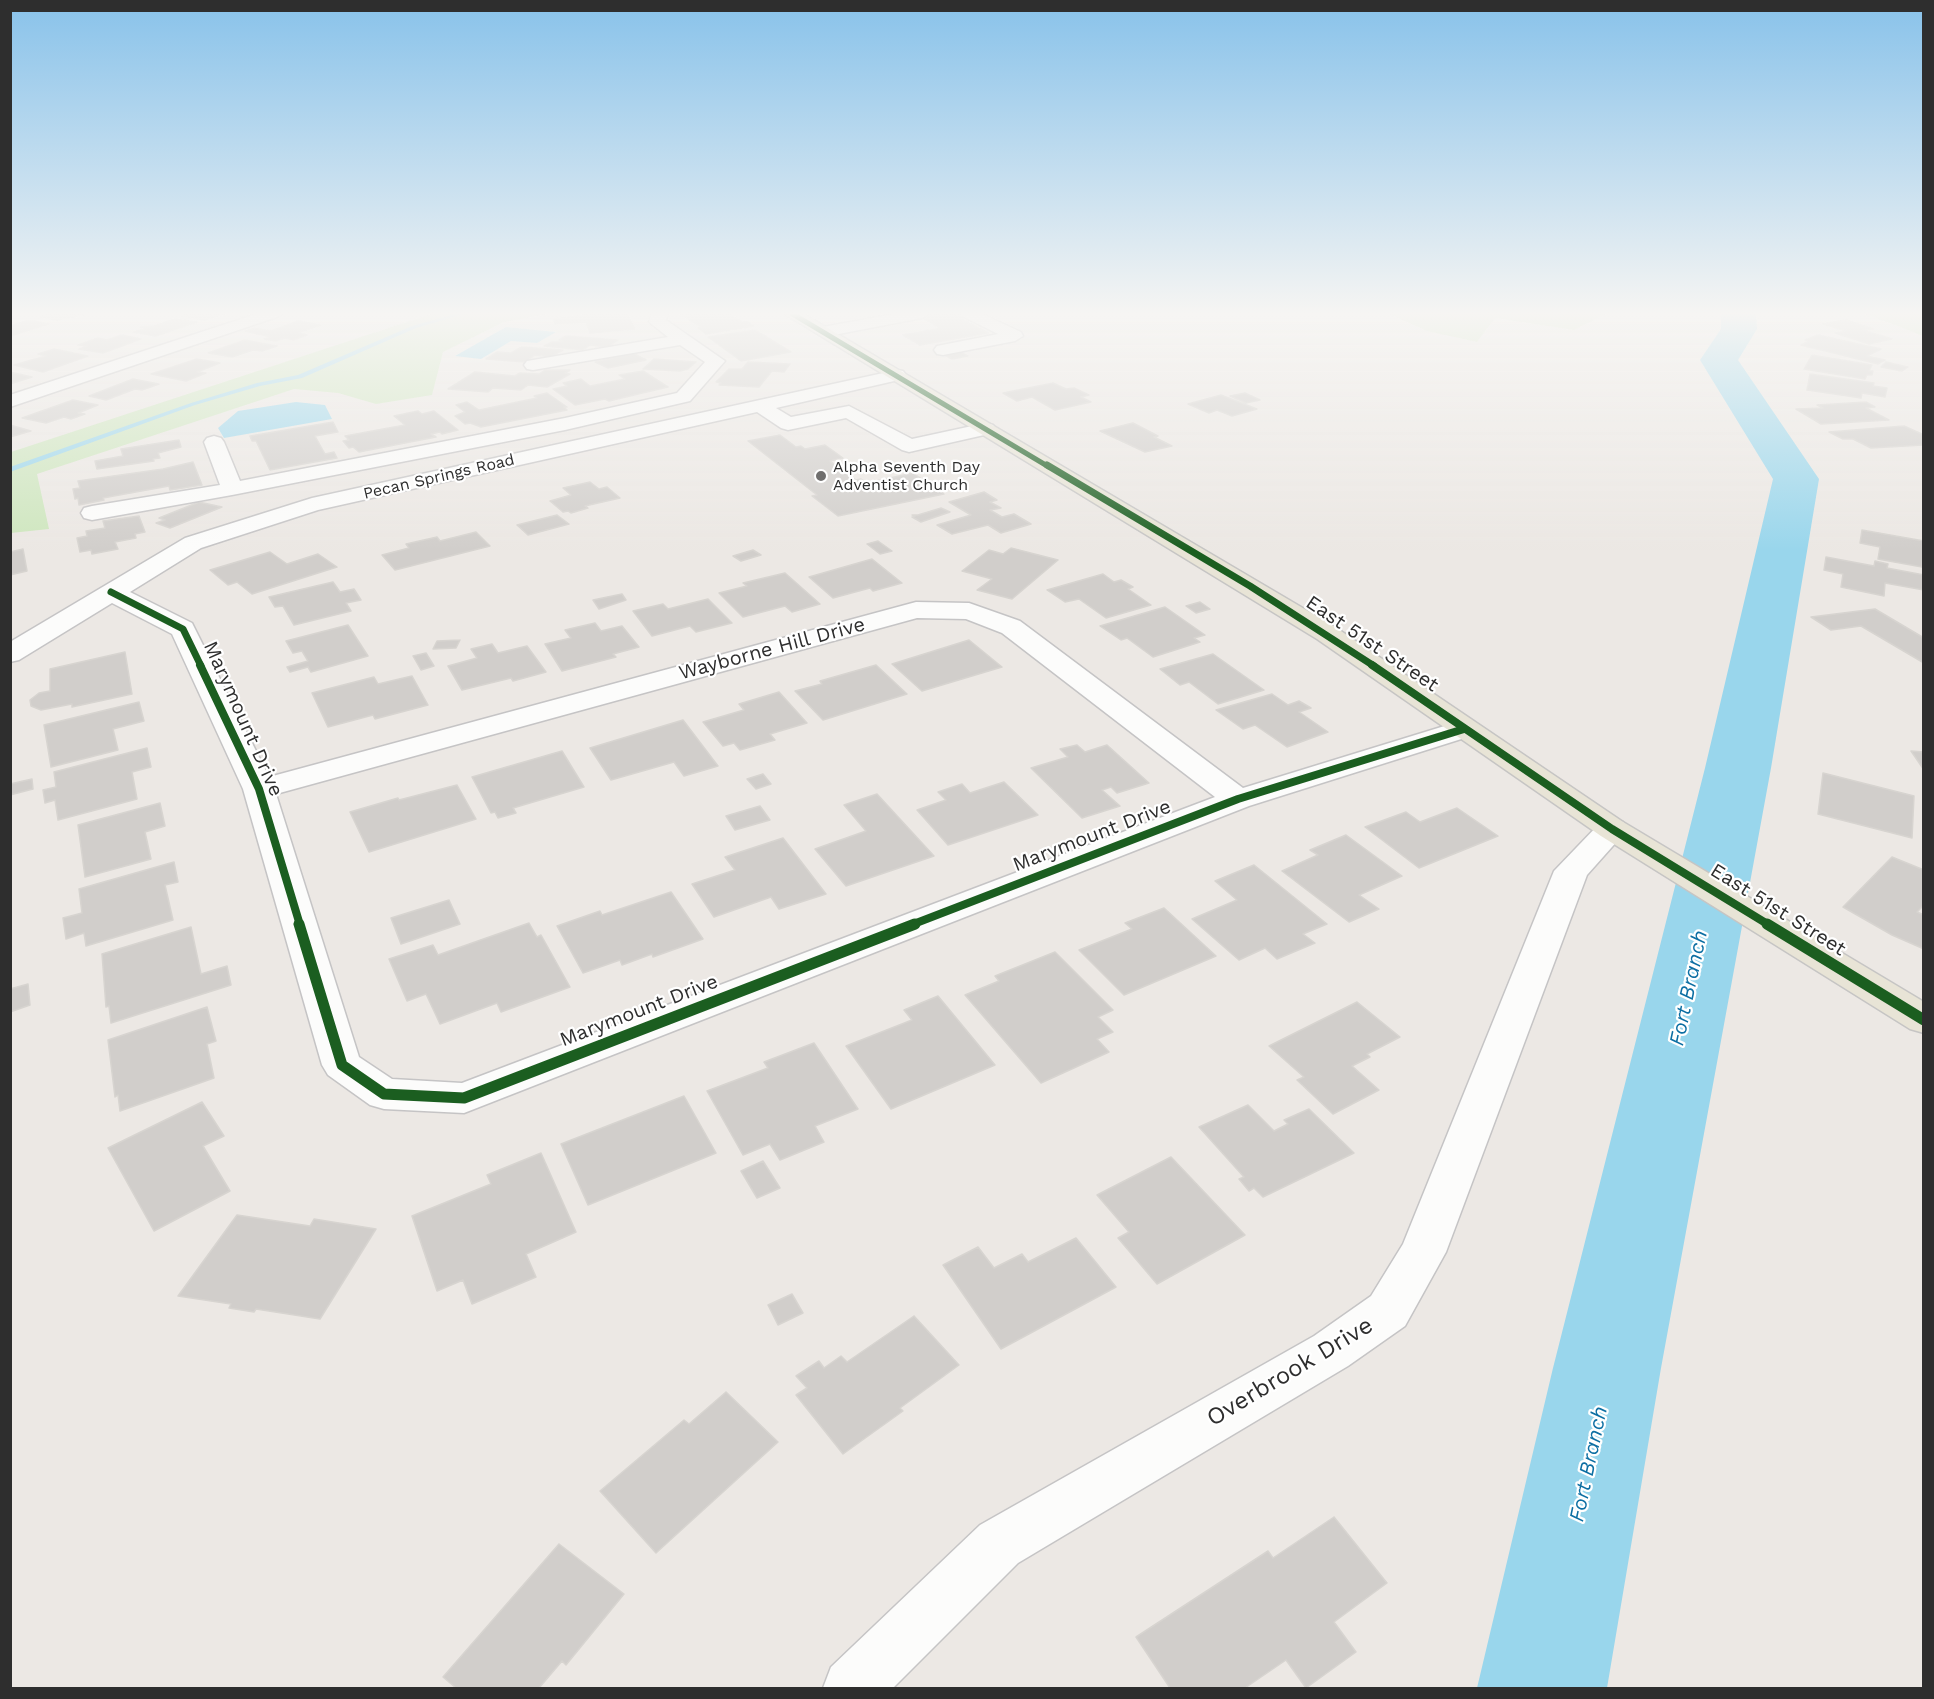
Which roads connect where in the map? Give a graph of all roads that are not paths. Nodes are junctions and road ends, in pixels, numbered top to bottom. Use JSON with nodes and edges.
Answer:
{"nodes":[{"id":1,"x":36,"y":392,"type":"edge"},
{"id":2,"x":687,"y":392,"type":"edge"},
{"id":3,"x":817,"y":392,"type":"edge"},
{"id":4,"x":925,"y":392,"type":"edge"},
{"id":5,"x":10,"y":401,"type":"edge"},
{"id":6,"x":759,"y":405,"type":"junction"},
{"id":7,"x":986,"y":429,"type":"junction"},
{"id":8,"x":214,"y":442,"type":"dead end"},
{"id":9,"x":232,"y":489,"type":"junction"},
{"id":10,"x":92,"y":513,"type":"dead end"},
{"id":11,"x":111,"y":592,"type":"junction"},
{"id":12,"x":10,"y":630,"type":"edge"},
{"id":13,"x":43,"y":633,"type":"junction"},
{"id":14,"x":10,"y":654,"type":"edge"},
{"id":15,"x":1464,"y":729,"type":"junction"},
{"id":16,"x":259,"y":789,"type":"junction"},
{"id":17,"x":1238,"y":799,"type":"junction"},
{"id":18,"x":1612,"y":829,"type":"junction"},
{"id":19,"x":1923,"y":1020,"type":"edge"},
{"id":20,"x":852,"y":1689,"type":"edge"}],
"edges":[{"from":1,"to":5,"type":"street"},
{"from":2,"to":9,"type":"street"},
{"from":3,"to":6,"type":"street","name":"Pecan Springs Road"},
{"from":4,"to":7,"type":"main road","name":"East 51st Street"},
{"from":6,"to":7,"type":"street"},
{"from":6,"to":11,"type":"street","name":"Pecan Springs Road"},
{"from":7,"to":15,"type":"main road","name":"East 51st Street"},
{"from":8,"to":9,"type":"street"},
{"from":9,"to":10,"type":"street"},
{"from":11,"to":13,"type":"street","name":"Pecan Springs Road"},
{"from":11,"to":16,"type":"street","name":"Marymount Drive"},
{"from":12,"to":13,"type":"street"},
{"from":13,"to":14,"type":"street","name":"Pecan Springs Road"},
{"from":15,"to":17,"type":"street","name":"Marymount Drive"},
{"from":15,"to":18,"type":"main road","name":"East 51st Street"},
{"from":16,"to":17,"type":"street","name":"Wayborne Hill Drive"},
{"from":16,"to":17,"type":"street","name":"Marymount Drive"},
{"from":18,"to":19,"type":"main road","name":"East 51st Street"},
{"from":18,"to":20,"type":"street","name":"Overbrook Drive"}]}
